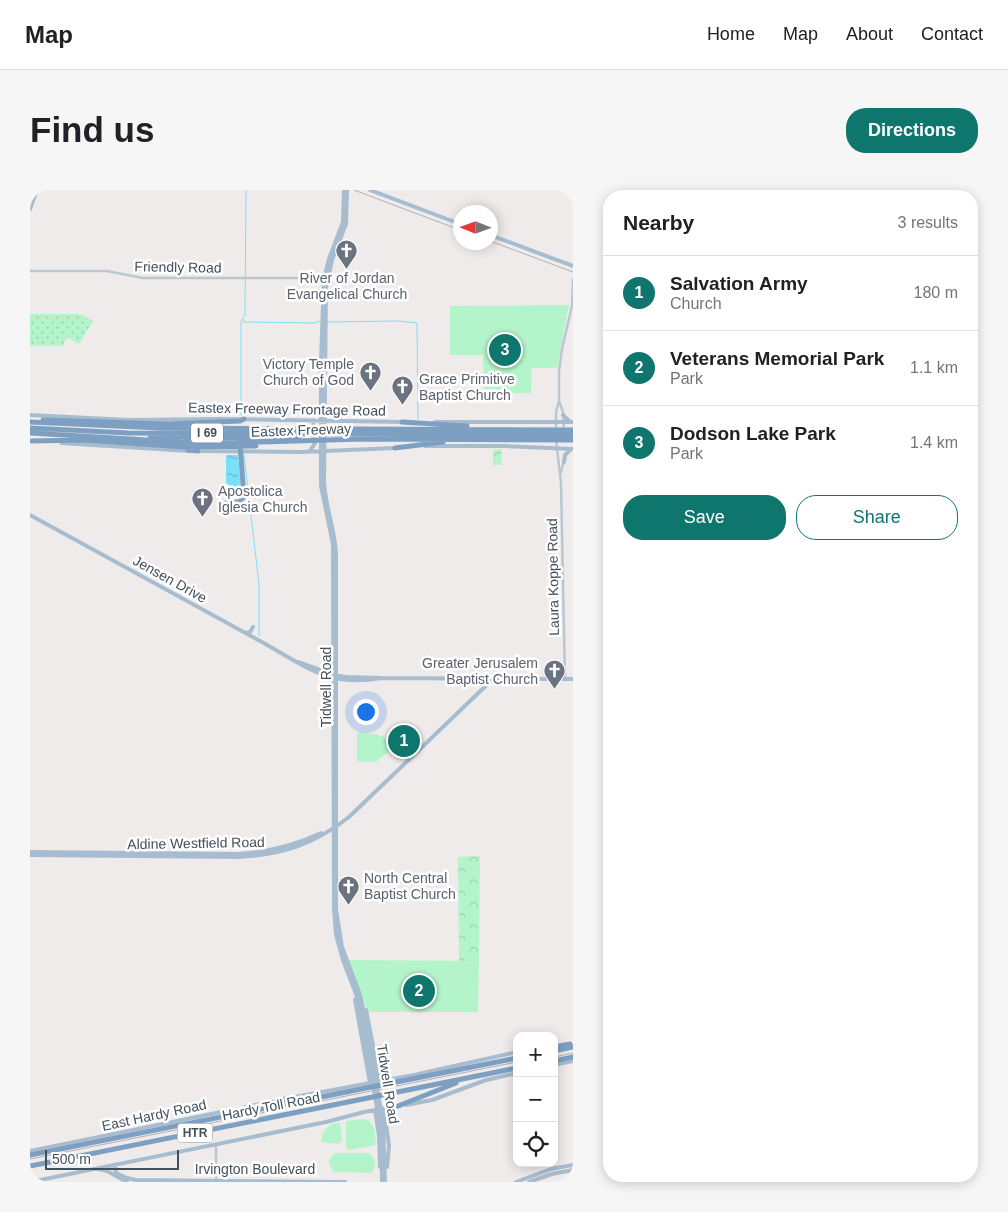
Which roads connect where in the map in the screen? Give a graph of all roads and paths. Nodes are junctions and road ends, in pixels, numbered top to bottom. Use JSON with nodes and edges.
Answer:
{"nodes":[{"id":1,"x":37,"y":190,"type":"edge"},
{"id":2,"x":346,"y":190,"type":"edge"},
{"id":3,"x":366,"y":190,"type":"edge"},
{"id":4,"x":370,"y":190,"type":"edge"},
{"id":5,"x":377,"y":193,"type":"junction"},
{"id":6,"x":30,"y":208,"type":"edge"},
{"id":7,"x":453,"y":221,"type":"edge"},
{"id":8,"x":498,"y":238,"type":"edge"},
{"id":9,"x":573,"y":266,"type":"edge"},
{"id":10,"x":30,"y":271,"type":"edge"},
{"id":11,"x":325,"y":278,"type":"junction"},
{"id":12,"x":573,"y":280,"type":"edge"},
{"id":13,"x":559,"y":401,"type":"junction"},
{"id":14,"x":30,"y":414,"type":"edge"},
{"id":15,"x":563,"y":415,"type":"junction"},
{"id":16,"x":115,"y":419,"type":"junction"},
{"id":17,"x":244,"y":419,"type":"junction"},
{"id":18,"x":313,"y":420,"type":"junction"},
{"id":19,"x":322,"y":421,"type":"junction"},
{"id":20,"x":334,"y":421,"type":"junction"},
{"id":21,"x":30,"y":422,"type":"edge"},
{"id":22,"x":402,"y":422,"type":"junction"},
{"id":23,"x":556,"y":422,"type":"junction"},
{"id":24,"x":564,"y":422,"type":"junction"},
{"id":25,"x":572,"y":422,"type":"edge"},
{"id":26,"x":547,"y":423,"type":"junction"},
{"id":27,"x":30,"y":428,"type":"edge"},
{"id":28,"x":159,"y":428,"type":"junction"},
{"id":29,"x":502,"y":430,"type":"junction"},
{"id":30,"x":573,"y":430,"type":"edge"},
{"id":31,"x":30,"y":433,"type":"edge"},
{"id":32,"x":131,"y":434,"type":"junction"},
{"id":33,"x":337,"y":434,"type":"junction"},
{"id":34,"x":308,"y":435,"type":"junction"},
{"id":35,"x":546,"y":435,"type":"junction"},
{"id":36,"x":573,"y":435,"type":"edge"},
{"id":37,"x":119,"y":438,"type":"junction"},
{"id":38,"x":455,"y":440,"type":"junction"},
{"id":39,"x":573,"y":440,"type":"edge"},
{"id":40,"x":31,"y":441,"type":"edge"},
{"id":41,"x":239,"y":441,"type":"junction"},
{"id":42,"x":274,"y":442,"type":"junction"},
{"id":43,"x":395,"y":448,"type":"junction"},
{"id":44,"x":549,"y":448,"type":"junction"},
{"id":45,"x":564,"y":448,"type":"junction"},
{"id":46,"x":556,"y":449,"type":"junction"},
{"id":47,"x":573,"y":449,"type":"edge"},
{"id":48,"x":335,"y":450,"type":"junction"},
{"id":49,"x":198,"y":451,"type":"junction"},
{"id":50,"x":310,"y":451,"type":"junction"},
{"id":51,"x":322,"y":451,"type":"junction"},
{"id":52,"x":324,"y":458,"type":"junction"},
{"id":53,"x":320,"y":461,"type":"junction"},
{"id":54,"x":564,"y":462,"type":"junction"},
{"id":55,"x":561,"y":474,"type":"junction"},
{"id":56,"x":227,"y":500,"type":"dead end"},
{"id":57,"x":30,"y":515,"type":"edge"},
{"id":58,"x":335,"y":578,"type":"junction"},
{"id":59,"x":253,"y":627,"type":"dead end"},
{"id":60,"x":244,"y":632,"type":"junction"},
{"id":61,"x":336,"y":677,"type":"junction"},
{"id":62,"x":482,"y":679,"type":"junction"},
{"id":63,"x":493,"y":679,"type":"junction"},
{"id":64,"x":565,"y":679,"type":"junction"},
{"id":65,"x":573,"y":679,"type":"edge"},
{"id":66,"x":484,"y":687,"type":"junction"},
{"id":67,"x":336,"y":826,"type":"junction"},
{"id":68,"x":30,"y":853,"type":"edge"},
{"id":69,"x":335,"y":909,"type":"junction"},
{"id":70,"x":351,"y":980,"type":"junction"},
{"id":71,"x":360,"y":995,"type":"junction"},
{"id":72,"x":573,"y":1044,"type":"edge"},
{"id":73,"x":558,"y":1046,"type":"edge"},
{"id":74,"x":558,"y":1050,"type":"edge"},
{"id":75,"x":513,"y":1056,"type":"edge"},
{"id":76,"x":513,"y":1056,"type":"edge"},
{"id":77,"x":573,"y":1057,"type":"edge"},
{"id":78,"x":558,"y":1060,"type":"edge"},
{"id":79,"x":573,"y":1061,"type":"edge"},
{"id":80,"x":473,"y":1063,"type":"joint"},
{"id":81,"x":558,"y":1064,"type":"edge"},
{"id":82,"x":372,"y":1066,"type":"junction"},
{"id":83,"x":513,"y":1069,"type":"edge"},
{"id":84,"x":513,"y":1074,"type":"edge"},
{"id":85,"x":379,"y":1075,"type":"junction"},
{"id":86,"x":472,"y":1077,"type":"junction"},
{"id":87,"x":370,"y":1081,"type":"junction"},
{"id":88,"x":380,"y":1081,"type":"junction"},
{"id":89,"x":285,"y":1099,"type":"junction"},
{"id":90,"x":398,"y":1106,"type":"junction"},
{"id":91,"x":384,"y":1108,"type":"junction"},
{"id":92,"x":375,"y":1110,"type":"junction"},
{"id":93,"x":381,"y":1115,"type":"junction"},
{"id":94,"x":194,"y":1123,"type":"junction"},
{"id":95,"x":216,"y":1145,"type":"junction"},
{"id":96,"x":30,"y":1153,"type":"edge"},
{"id":97,"x":117,"y":1164,"type":"junction"},
{"id":98,"x":573,"y":1165,"type":"edge"},
{"id":99,"x":30,"y":1166,"type":"edge"},
{"id":100,"x":96,"y":1169,"type":"junction"},
{"id":101,"x":573,"y":1170,"type":"edge"},
{"id":102,"x":384,"y":1180,"type":"edge"},
{"id":103,"x":126,"y":1181,"type":"edge"},
{"id":104,"x":150,"y":1181,"type":"edge"},
{"id":105,"x":191,"y":1181,"type":"edge"},
{"id":106,"x":216,"y":1181,"type":"edge"},
{"id":107,"x":248,"y":1181,"type":"edge"},
{"id":108,"x":281,"y":1181,"type":"edge"},
{"id":109,"x":308,"y":1181,"type":"edge"},
{"id":110,"x":30,"y":1182,"type":"edge"},
{"id":111,"x":345,"y":1182,"type":"edge"},
{"id":112,"x":516,"y":1182,"type":"edge"},
{"id":113,"x":529,"y":1182,"type":"edge"}],
"edges":[{"from":1,"to":6,"type":"main road"},
{"from":2,"to":11,"type":"main road","name":"Tidwell Road"},
{"from":3,"to":5,"type":"main road"},
{"from":4,"to":5,"type":"main road"},
{"from":5,"to":7,"type":"main road"},
{"from":8,"to":9,"type":"main road"},
{"from":10,"to":11,"type":"street","name":"Friendly Road"},
{"from":11,"to":19,"type":"main road","name":"Tidwell Road"},
{"from":12,"to":13,"type":"street","name":"Laura Koppe Road"},
{"from":13,"to":15,"type":"street","name":"Laura Koppe Road"},
{"from":13,"to":23,"type":"street","name":"Laura Koppe Road"},
{"from":14,"to":16,"type":"main road","name":"Eastex Freeway Frontage Road"},
{"from":15,"to":24,"type":"street","name":"Laura Koppe Road"},
{"from":15,"to":25,"type":"main road"},
{"from":16,"to":17,"type":"main road","name":"Eastex Freeway Frontage Road"},
{"from":16,"to":28,"type":"highway"},
{"from":17,"to":18,"type":"main road","name":"Eastex Freeway Frontage Road"},
{"from":17,"to":21,"type":"highway"},
{"from":18,"to":19,"type":"main road","name":"Eastex Freeway Frontage Road"},
{"from":18,"to":50,"type":"main road"},
{"from":19,"to":20,"type":"main road","name":"Eastex Freeway Frontage Road"},
{"from":19,"to":51,"type":"main road","name":"Tidwell Road"},
{"from":20,"to":22,"type":"main road","name":"Eastex Freeway Frontage Road"},
{"from":20,"to":48,"type":"main road"},
{"from":21,"to":28,"type":"highway","name":"Eastex Freeway","number":"I 69"},
{"from":22,"to":26,"type":"main road","name":"Eastex Freeway Frontage Road"},
{"from":22,"to":29,"type":"highway"},
{"from":23,"to":24,"type":"main road","name":"Eastex Freeway Frontage Road"},
{"from":23,"to":26,"type":"main road","name":"Eastex Freeway Frontage Road"},
{"from":23,"to":46,"type":"street","name":"Laura Koppe Road"},
{"from":24,"to":25,"type":"main road","name":"Eastex Freeway Frontage Road"},
{"from":24,"to":45,"type":"street","name":"Laura Koppe Road"},
{"from":25,"to":47,"type":"main road"},
{"from":26,"to":44,"type":"main road"},
{"from":27,"to":32,"type":"highway","name":"Eastex Freeway"},
{"from":28,"to":34,"type":"highway","name":"Eastex Freeway","number":"I 69"},
{"from":29,"to":33,"type":"highway","name":"Eastex Freeway","number":"I 69"},
{"from":29,"to":35,"type":"highway","name":"Eastex Freeway","number":"I 69"},
{"from":30,"to":35,"type":"highway","name":"Eastex Freeway","number":"I 69"},
{"from":31,"to":37,"type":"highway","name":"Eastex Freeway","number":"I 69"},
{"from":32,"to":34,"type":"highway","name":"Eastex Freeway"},
{"from":32,"to":41,"type":"highway"},
{"from":33,"to":34,"type":"highway","number":"I 69"},
{"from":33,"to":35,"type":"highway","number":"I 69"},
{"from":33,"to":38,"type":"highway","name":"Eastex Freeway","number":"I 69"},
{"from":34,"to":41,"type":"highway"},
{"from":34,"to":42,"type":"highway","name":"Eastex Freeway","number":"I 69"},
{"from":35,"to":36,"type":"highway","number":"I 69"},
{"from":35,"to":38,"type":"highway","name":"Eastex Freeway","number":"I 69"},
{"from":35,"to":39,"type":"highway","name":"Eastex Freeway","number":"I 69"},
{"from":37,"to":42,"type":"highway","name":"Eastex Freeway","number":"I 69"},
{"from":37,"to":49,"type":"highway"},
{"from":38,"to":43,"type":"highway"},
{"from":40,"to":42,"type":"highway"},
{"from":40,"to":49,"type":"main road"},
{"from":41,"to":56,"type":"highway"},
{"from":43,"to":44,"type":"main road"},
{"from":43,"to":48,"type":"main road"},
{"from":44,"to":46,"type":"main road"},
{"from":45,"to":46,"type":"main road"},
{"from":45,"to":47,"type":"main road"},
{"from":45,"to":54,"type":"street","name":"Laura Koppe Road"},
{"from":46,"to":55,"type":"street","name":"Laura Koppe Road"},
{"from":47,"to":54,"type":"main road"},
{"from":48,"to":51,"type":"main road"},
{"from":48,"to":52,"type":"main road"},
{"from":49,"to":50,"type":"main road"},
{"from":50,"to":51,"type":"main road"},
{"from":50,"to":53,"type":"main road"},
{"from":51,"to":52,"type":"main road","name":"Tidwell Road"},
{"from":51,"to":53,"type":"main road","name":"Tidwell Road"},
{"from":52,"to":58,"type":"main road","name":"Tidwell Road"},
{"from":53,"to":58,"type":"main road","name":"Tidwell Road"},
{"from":54,"to":55,"type":"street","name":"Laura Koppe Road"},
{"from":55,"to":64,"type":"street","name":"Laura Koppe Road"},
{"from":57,"to":60,"type":"main road","name":"Jensen Drive"},
{"from":58,"to":61,"type":"main road","name":"Tidwell Road"},
{"from":59,"to":60,"type":"main road"},
{"from":60,"to":61,"type":"main road","name":"Jensen Drive"},
{"from":61,"to":62,"type":"main road","name":"Jensen Drive"},
{"from":61,"to":67,"type":"main road","name":"Tidwell Road"},
{"from":62,"to":63,"type":"main road","name":"Jensen Drive"},
{"from":62,"to":66,"type":"main road"},
{"from":63,"to":64,"type":"main road","name":"Jensen Drive"},
{"from":63,"to":66,"type":"main road","name":"Aldine Westfield Road"},
{"from":64,"to":65,"type":"main road","name":"Jensen Drive"},
{"from":66,"to":67,"type":"main road","name":"Aldine Westfield Road"},
{"from":67,"to":68,"type":"main road","name":"Aldine Westfield Road"},
{"from":67,"to":69,"type":"main road","name":"Tidwell Road"},
{"from":69,"to":70,"type":"main road","name":"Tidwell Road"},
{"from":69,"to":71,"type":"main road","name":"Tidwell Road"},
{"from":70,"to":82,"type":"main road","name":"Tidwell Road"},
{"from":70,"to":87,"type":"main road"},
{"from":71,"to":82,"type":"main road","name":"Tidwell Road"},
{"from":71,"to":85,"type":"main road"},
{"from":72,"to":73,"type":"highway"},
{"from":72,"to":74,"type":"highway"},
{"from":75,"to":80,"type":"highway"},
{"from":76,"to":94,"type":"highway","name":"Hardy Toll Road","number":"HTR"},
{"from":77,"to":78,"type":"highway"},
{"from":79,"to":81,"type":"main road"},
{"from":80,"to":88,"type":"main road","name":"East Hardy Road"},
{"from":82,"to":93,"type":"main road","name":"Tidwell Road"},
{"from":83,"to":86,"type":"highway","name":"Hardy Toll Road","number":"HTR"},
{"from":84,"to":90,"type":"main road"},
{"from":85,"to":87,"type":"main road"},
{"from":85,"to":88,"type":"main road"},
{"from":86,"to":90,"type":"highway"},
{"from":86,"to":99,"type":"highway","name":"Hardy Toll Road","number":"HTR"},
{"from":87,"to":88,"type":"main road","name":"East Hardy Road"},
{"from":87,"to":89,"type":"main road","name":"East Hardy Road"},
{"from":89,"to":94,"type":"highway"},
{"from":89,"to":96,"type":"main road","name":"East Hardy Road"},
{"from":90,"to":91,"type":"main road"},
{"from":91,"to":92,"type":"main road"},
{"from":91,"to":93,"type":"main road"},
{"from":92,"to":93,"type":"main road"},
{"from":92,"to":95,"type":"main road"},
{"from":93,"to":102,"type":"main road"},
{"from":93,"to":102,"type":"main road"},
{"from":94,"to":96,"type":"highway","name":"Hardy Toll Road","number":"HTR"},
{"from":95,"to":97,"type":"main road"},
{"from":95,"to":106,"type":"street"},
{"from":97,"to":100,"type":"main road"},
{"from":97,"to":103,"type":"main road"},
{"from":98,"to":112,"type":"main road"},
{"from":100,"to":103,"type":"main road","name":"Irvington Boulevard"},
{"from":100,"to":110,"type":"main road"},
{"from":101,"to":113,"type":"main road"},
{"from":103,"to":104,"type":"main road","name":"Irvington Boulevard"},
{"from":104,"to":105,"type":"main road","name":"Irvington Boulevard"},
{"from":105,"to":106,"type":"main road","name":"Irvington Boulevard"},
{"from":106,"to":107,"type":"main road","name":"Irvington Boulevard"},
{"from":107,"to":108,"type":"main road","name":"Irvington Boulevard"},
{"from":108,"to":109,"type":"main road","name":"Irvington Boulevard"},
{"from":109,"to":111,"type":"main road","name":"Irvington Boulevard"}]}
